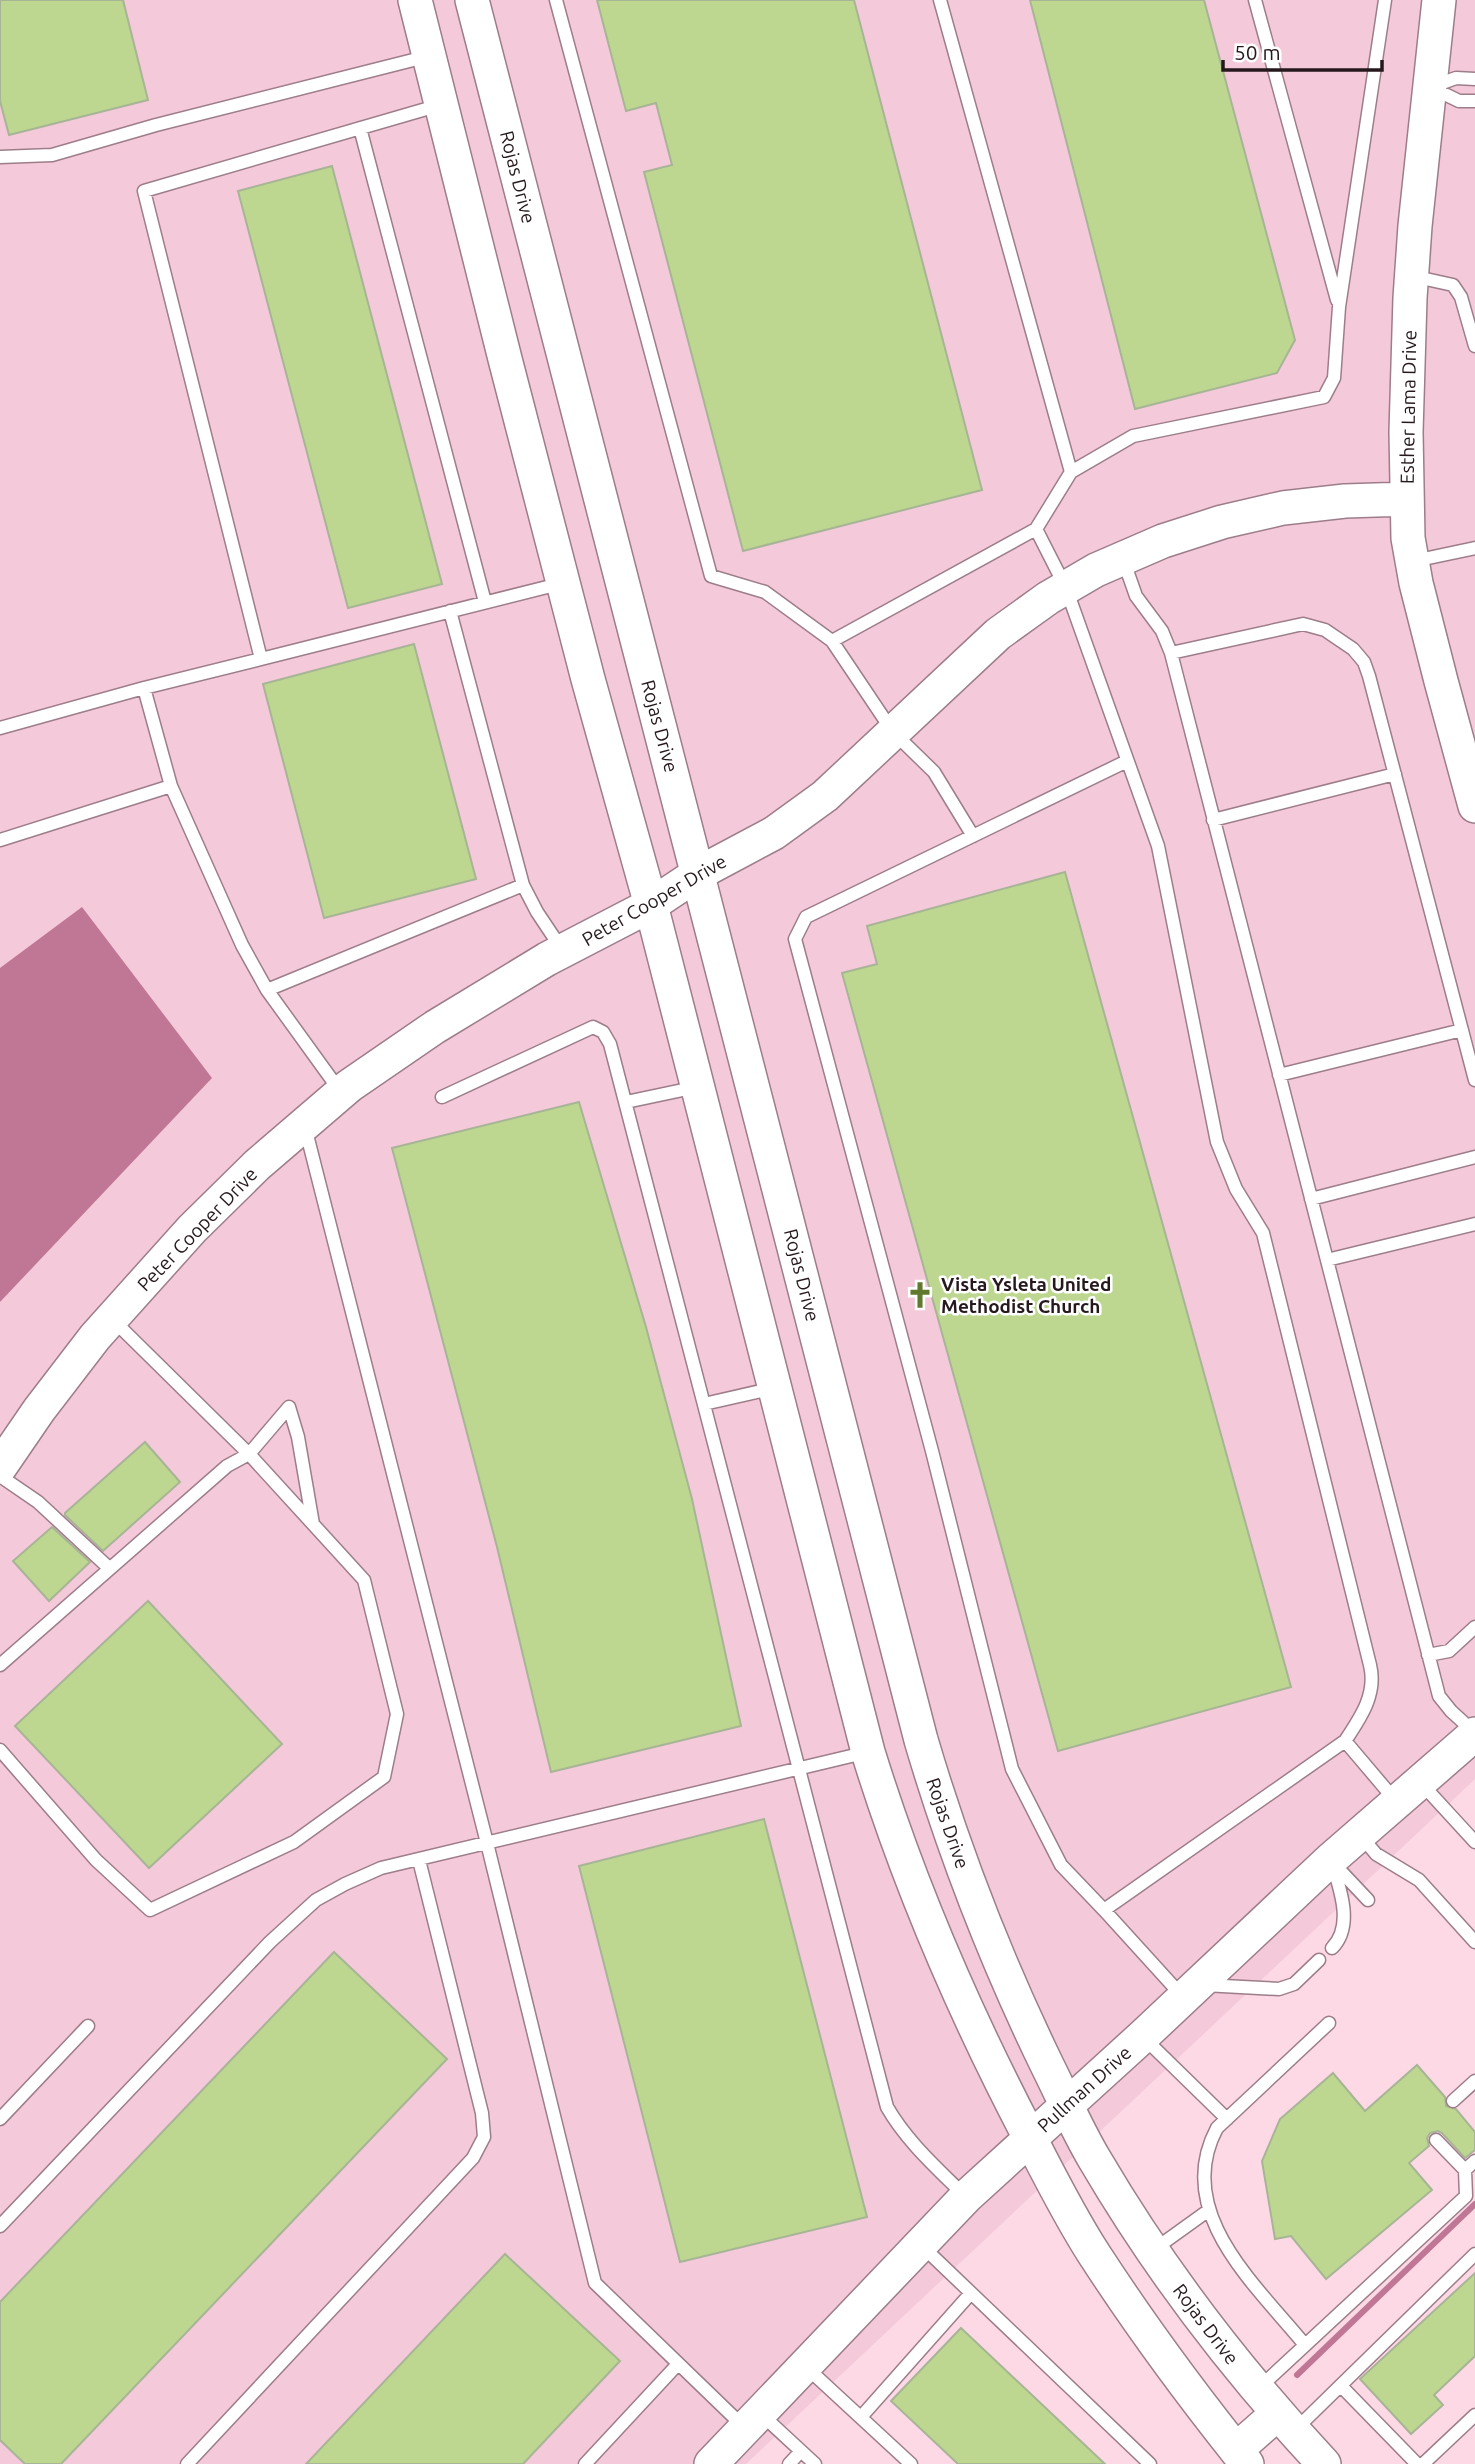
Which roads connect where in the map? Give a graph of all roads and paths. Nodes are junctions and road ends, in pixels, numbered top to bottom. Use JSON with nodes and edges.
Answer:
{"nodes":[{"id":1,"x":415,"y":0,"type":"edge"},
{"id":2,"x":472,"y":0,"type":"edge"},
{"id":3,"x":556,"y":0,"type":"edge"},
{"id":4,"x":940,"y":0,"type":"edge"},
{"id":5,"x":1255,"y":0,"type":"edge"},
{"id":6,"x":1385,"y":0,"type":"edge"},
{"id":7,"x":1439,"y":0,"type":"edge"},
{"id":8,"x":429,"y":56,"type":"junction"},
{"id":9,"x":1475,"y":79,"type":"edge"},
{"id":10,"x":1430,"y":87,"type":"junction"},
{"id":11,"x":1475,"y":101,"type":"edge"},
{"id":12,"x":442,"y":105,"type":"junction"},
{"id":13,"x":360,"y":128,"type":"junction"},
{"id":14,"x":0,"y":157,"type":"edge"},
{"id":15,"x":1412,"y":276,"type":"junction"},
{"id":16,"x":1339,"y":307,"type":"junction"},
{"id":17,"x":1475,"y":346,"type":"edge"},
{"id":18,"x":1071,"y":472,"type":"junction"},
{"id":19,"x":1407,"y":499,"type":"junction"},
{"id":20,"x":1035,"y":529,"type":"junction"},
{"id":21,"x":1475,"y":548,"type":"edge"},
{"id":22,"x":1123,"y":558,"type":"junction"},
{"id":23,"x":1412,"y":562,"type":"junction"},
{"id":24,"x":563,"y":583,"type":"junction"},
{"id":25,"x":1066,"y":588,"type":"junction"},
{"id":26,"x":485,"y":603,"type":"junction"},
{"id":27,"x":450,"y":611,"type":"junction"},
{"id":28,"x":832,"y":640,"type":"junction"},
{"id":29,"x":1171,"y":653,"type":"junction"},
{"id":30,"x":261,"y":659,"type":"junction"},
{"id":31,"x":145,"y":688,"type":"junction"},
{"id":32,"x":0,"y":728,"type":"edge"},
{"id":33,"x":893,"y":732,"type":"junction"},
{"id":34,"x":1127,"y":761,"type":"junction"},
{"id":35,"x":1395,"y":774,"type":"junction"},
{"id":36,"x":171,"y":786,"type":"junction"},
{"id":37,"x":1475,"y":806,"type":"edge"},
{"id":38,"x":1213,"y":820,"type":"junction"},
{"id":39,"x":973,"y":836,"type":"junction"},
{"id":40,"x":0,"y":840,"type":"edge"},
{"id":41,"x":699,"y":873,"type":"junction"},
{"id":42,"x":523,"y":886,"type":"junction"},
{"id":43,"x":651,"y":905,"type":"junction"},
{"id":44,"x":563,"y":951,"type":"junction"},
{"id":45,"x":267,"y":990,"type":"junction"},
{"id":46,"x":1462,"y":1030,"type":"junction"},
{"id":47,"x":1279,"y":1075,"type":"junction"},
{"id":48,"x":1475,"y":1080,"type":"edge"},
{"id":49,"x":698,"y":1087,"type":"junction"},
{"id":50,"x":341,"y":1093,"type":"junction"},
{"id":51,"x":442,"y":1097,"type":"dead end"},
{"id":52,"x":626,"y":1102,"type":"junction"},
{"id":53,"x":305,"y":1124,"type":"junction"},
{"id":54,"x":1475,"y":1157,"type":"edge"},
{"id":55,"x":1311,"y":1199,"type":"junction"},
{"id":56,"x":1475,"y":1224,"type":"edge"},
{"id":57,"x":1327,"y":1260,"type":"junction"},
{"id":58,"x":111,"y":1319,"type":"junction"},
{"id":59,"x":775,"y":1388,"type":"junction"},
{"id":60,"x":704,"y":1404,"type":"junction"},
{"id":61,"x":249,"y":1454,"type":"junction"},
{"id":62,"x":0,"y":1467,"type":"edge"},
{"id":63,"x":0,"y":1476,"type":"edge"},
{"id":64,"x":313,"y":1525,"type":"junction"},
{"id":65,"x":109,"y":1569,"type":"junction"},
{"id":66,"x":1475,"y":1627,"type":"edge"},
{"id":67,"x":1428,"y":1655,"type":"junction"},
{"id":68,"x":0,"y":1665,"type":"edge"},
{"id":69,"x":1475,"y":1733,"type":"edge"},
{"id":70,"x":1345,"y":1741,"type":"junction"},
{"id":71,"x":0,"y":1750,"type":"edge"},
{"id":72,"x":868,"y":1752,"type":"junction"},
{"id":73,"x":799,"y":1768,"type":"junction"},
{"id":74,"x":1408,"y":1792,"type":"junction"},
{"id":75,"x":1359,"y":1835,"type":"junction"},
{"id":76,"x":1475,"y":1842,"type":"edge"},
{"id":77,"x":487,"y":1843,"type":"junction"},
{"id":78,"x":419,"y":1860,"type":"junction"},
{"id":79,"x":1330,"y":1860,"type":"junction"},
{"id":80,"x":1368,"y":1900,"type":"dead end"},
{"id":81,"x":1104,"y":1910,"type":"junction"},
{"id":82,"x":1475,"y":1942,"type":"edge"},
{"id":83,"x":1332,"y":1948,"type":"dead end"},
{"id":84,"x":1319,"y":1960,"type":"dead end"},
{"id":85,"x":1190,"y":1991,"type":"junction"},
{"id":86,"x":1329,"y":2023,"type":"dead end"},
{"id":87,"x":88,"y":2026,"type":"dead end"},
{"id":88,"x":1143,"y":2036,"type":"junction"},
{"id":89,"x":1475,"y":2081,"type":"edge"},
{"id":90,"x":1453,"y":2101,"type":"dead end"},
{"id":91,"x":1067,"y":2106,"type":"junction"},
{"id":92,"x":0,"y":2119,"type":"edge"},
{"id":93,"x":1227,"y":2119,"type":"junction"},
{"id":94,"x":1030,"y":2138,"type":"junction"},
{"id":95,"x":1436,"y":2140,"type":"dead end"},
{"id":96,"x":1475,"y":2161,"type":"edge"},
{"id":97,"x":1465,"y":2170,"type":"junction"},
{"id":98,"x":966,"y":2197,"type":"junction"},
{"id":99,"x":1209,"y":2210,"type":"junction"},
{"id":100,"x":0,"y":2226,"type":"edge"},
{"id":101,"x":921,"y":2245,"type":"junction"},
{"id":102,"x":1152,"y":2251,"type":"junction"},
{"id":103,"x":1475,"y":2254,"type":"edge"},
{"id":104,"x":971,"y":2293,"type":"junction"},
{"id":105,"x":1305,"y":2345,"type":"junction"},
{"id":106,"x":678,"y":2364,"type":"junction"},
{"id":107,"x":804,"y":2365,"type":"junction"},
{"id":108,"x":1341,"y":2386,"type":"junction"},
{"id":109,"x":1277,"y":2411,"type":"junction"},
{"id":110,"x":1475,"y":2416,"type":"edge"},
{"id":111,"x":861,"y":2417,"type":"junction"},
{"id":112,"x":752,"y":2420,"type":"junction"},
{"id":113,"x":801,"y":2451,"type":"junction"},
{"id":114,"x":1237,"y":2457,"type":"edge"},
{"id":115,"x":1429,"y":2462,"type":"edge"},
{"id":116,"x":187,"y":2464,"type":"edge"},
{"id":117,"x":585,"y":2464,"type":"edge"},
{"id":118,"x":711,"y":2464,"type":"edge"},
{"id":119,"x":789,"y":2464,"type":"edge"},
{"id":120,"x":815,"y":2464,"type":"edge"},
{"id":121,"x":911,"y":2464,"type":"edge"},
{"id":122,"x":1150,"y":2464,"type":"edge"},
{"id":123,"x":1324,"y":2464,"type":"edge"},
{"id":124,"x":1417,"y":2464,"type":"edge"}],
"edges":[{"from":1,"to":8,"type":"main road"},
{"from":2,"to":41,"type":"main road","name":"Rojas Drive"},
{"from":3,"to":28,"type":"lane"},
{"from":4,"to":18,"type":"lane"},
{"from":5,"to":16,"type":"lane"},
{"from":6,"to":16,"type":"lane"},
{"from":7,"to":10,"type":"main road","name":"Esther Lama Drive"},
{"from":8,"to":12,"type":"main road"},
{"from":8,"to":14,"type":"lane"},
{"from":9,"to":10,"type":"lane"},
{"from":10,"to":11,"type":"lane"},
{"from":10,"to":15,"type":"main road","name":"Esther Lama Drive"},
{"from":12,"to":13,"type":"lane"},
{"from":12,"to":24,"type":"main road"},
{"from":13,"to":26,"type":"lane"},
{"from":13,"to":30,"type":"lane"},
{"from":15,"to":17,"type":"lane"},
{"from":15,"to":19,"type":"main road","name":"Esther Lama Drive"},
{"from":16,"to":18,"type":"lane"},
{"from":18,"to":20,"type":"lane"},
{"from":19,"to":22,"type":"main road","name":"Peter Cooper Drive"},
{"from":19,"to":23,"type":"main road","name":"Esther Lama Drive"},
{"from":20,"to":25,"type":"lane"},
{"from":20,"to":28,"type":"lane"},
{"from":21,"to":23,"type":"lane"},
{"from":22,"to":25,"type":"main road","name":"Peter Cooper Drive"},
{"from":22,"to":29,"type":"lane"},
{"from":23,"to":37,"type":"main road","name":"Esther Lama Drive"},
{"from":24,"to":26,"type":"lane"},
{"from":24,"to":43,"type":"main road"},
{"from":25,"to":33,"type":"main road","name":"Peter Cooper Drive"},
{"from":25,"to":34,"type":"lane"},
{"from":26,"to":27,"type":"lane"},
{"from":27,"to":30,"type":"lane"},
{"from":27,"to":42,"type":"lane"},
{"from":28,"to":33,"type":"lane"},
{"from":29,"to":35,"type":"lane"},
{"from":29,"to":38,"type":"lane"},
{"from":30,"to":31,"type":"lane"},
{"from":31,"to":32,"type":"lane"},
{"from":31,"to":36,"type":"lane"},
{"from":33,"to":39,"type":"lane"},
{"from":33,"to":41,"type":"main road","name":"Peter Cooper Drive"},
{"from":34,"to":39,"type":"lane"},
{"from":34,"to":70,"type":"lane"},
{"from":35,"to":38,"type":"lane"},
{"from":35,"to":46,"type":"lane"},
{"from":36,"to":40,"type":"lane"},
{"from":36,"to":45,"type":"lane"},
{"from":38,"to":47,"type":"lane"},
{"from":39,"to":81,"type":"lane"},
{"from":41,"to":43,"type":"main road","name":"Peter Cooper Drive"},
{"from":41,"to":91,"type":"main road","name":"Rojas Drive"},
{"from":42,"to":44,"type":"lane"},
{"from":42,"to":45,"type":"lane"},
{"from":43,"to":44,"type":"main road","name":"Peter Cooper Drive"},
{"from":43,"to":49,"type":"main road"},
{"from":44,"to":50,"type":"main road","name":"Peter Cooper Drive"},
{"from":45,"to":50,"type":"lane"},
{"from":46,"to":47,"type":"lane"},
{"from":46,"to":48,"type":"lane"},
{"from":47,"to":55,"type":"lane"},
{"from":49,"to":52,"type":"lane"},
{"from":49,"to":59,"type":"main road"},
{"from":50,"to":53,"type":"main road","name":"Peter Cooper Drive"},
{"from":51,"to":52,"type":"lane"},
{"from":52,"to":60,"type":"lane"},
{"from":53,"to":58,"type":"main road","name":"Peter Cooper Drive"},
{"from":53,"to":77,"type":"lane"},
{"from":54,"to":55,"type":"lane"},
{"from":55,"to":57,"type":"lane"},
{"from":56,"to":57,"type":"lane"},
{"from":57,"to":67,"type":"lane"},
{"from":58,"to":61,"type":"lane"},
{"from":58,"to":62,"type":"main road","name":"Peter Cooper Drive"},
{"from":59,"to":60,"type":"lane"},
{"from":59,"to":72,"type":"main road"},
{"from":60,"to":73,"type":"lane"},
{"from":61,"to":64,"type":"lane"},
{"from":61,"to":64,"type":"lane"},
{"from":61,"to":65,"type":"lane"},
{"from":63,"to":65,"type":"lane"},
{"from":64,"to":71,"type":"lane"},
{"from":65,"to":68,"type":"lane"},
{"from":66,"to":67,"type":"lane"},
{"from":67,"to":69,"type":"lane"},
{"from":69,"to":74,"type":"main road","name":"Pullman Drive"},
{"from":70,"to":74,"type":"lane"},
{"from":70,"to":81,"type":"lane"},
{"from":72,"to":73,"type":"lane"},
{"from":72,"to":94,"type":"main road"},
{"from":73,"to":77,"type":"lane"},
{"from":73,"to":98,"type":"lane"},
{"from":74,"to":75,"type":"main road","name":"Pullman Drive"},
{"from":74,"to":76,"type":"lane"},
{"from":75,"to":79,"type":"main road","name":"Pullman Drive"},
{"from":75,"to":82,"type":"lane"},
{"from":77,"to":78,"type":"lane"},
{"from":77,"to":106,"type":"lane"},
{"from":78,"to":100,"type":"lane"},
{"from":78,"to":116,"type":"lane"},
{"from":79,"to":80,"type":"lane"},
{"from":79,"to":83,"type":"lane"},
{"from":79,"to":85,"type":"main road","name":"Pullman Drive"},
{"from":81,"to":85,"type":"lane"},
{"from":84,"to":85,"type":"lane"},
{"from":85,"to":88,"type":"main road","name":"Pullman Drive"},
{"from":86,"to":93,"type":"lane"},
{"from":87,"to":92,"type":"lane"},
{"from":88,"to":91,"type":"main road","name":"Pullman Drive"},
{"from":88,"to":93,"type":"lane"},
{"from":89,"to":90,"type":"lane"},
{"from":91,"to":94,"type":"main road","name":"Pullman Drive"},
{"from":91,"to":102,"type":"main road","name":"Rojas Drive"},
{"from":93,"to":99,"type":"lane"},
{"from":94,"to":98,"type":"main road","name":"Pullman Drive"},
{"from":94,"to":114,"type":"main road"},
{"from":95,"to":97,"type":"lane"},
{"from":96,"to":97,"type":"lane"},
{"from":97,"to":105,"type":"lane"},
{"from":98,"to":101,"type":"main road","name":"Pullman Drive"},
{"from":99,"to":102,"type":"lane"},
{"from":99,"to":105,"type":"lane"},
{"from":101,"to":104,"type":"lane"},
{"from":101,"to":107,"type":"main road","name":"Pullman Drive"},
{"from":102,"to":109,"type":"main road","name":"Rojas Drive"},
{"from":103,"to":108,"type":"lane"},
{"from":104,"to":111,"type":"lane"},
{"from":104,"to":122,"type":"lane"},
{"from":105,"to":109,"type":"lane"},
{"from":106,"to":112,"type":"lane"},
{"from":106,"to":117,"type":"lane"},
{"from":107,"to":111,"type":"lane"},
{"from":107,"to":112,"type":"main road","name":"Pullman Drive"},
{"from":108,"to":109,"type":"lane"},
{"from":108,"to":124,"type":"lane"},
{"from":109,"to":114,"type":"main road"},
{"from":109,"to":123,"type":"main road","name":"Rojas Drive"},
{"from":110,"to":115,"type":"lane"},
{"from":111,"to":121,"type":"lane"},
{"from":112,"to":113,"type":"lane"},
{"from":112,"to":118,"type":"main road","name":"Pullman Drive"},
{"from":113,"to":119,"type":"lane"},
{"from":113,"to":120,"type":"lane"}]}
